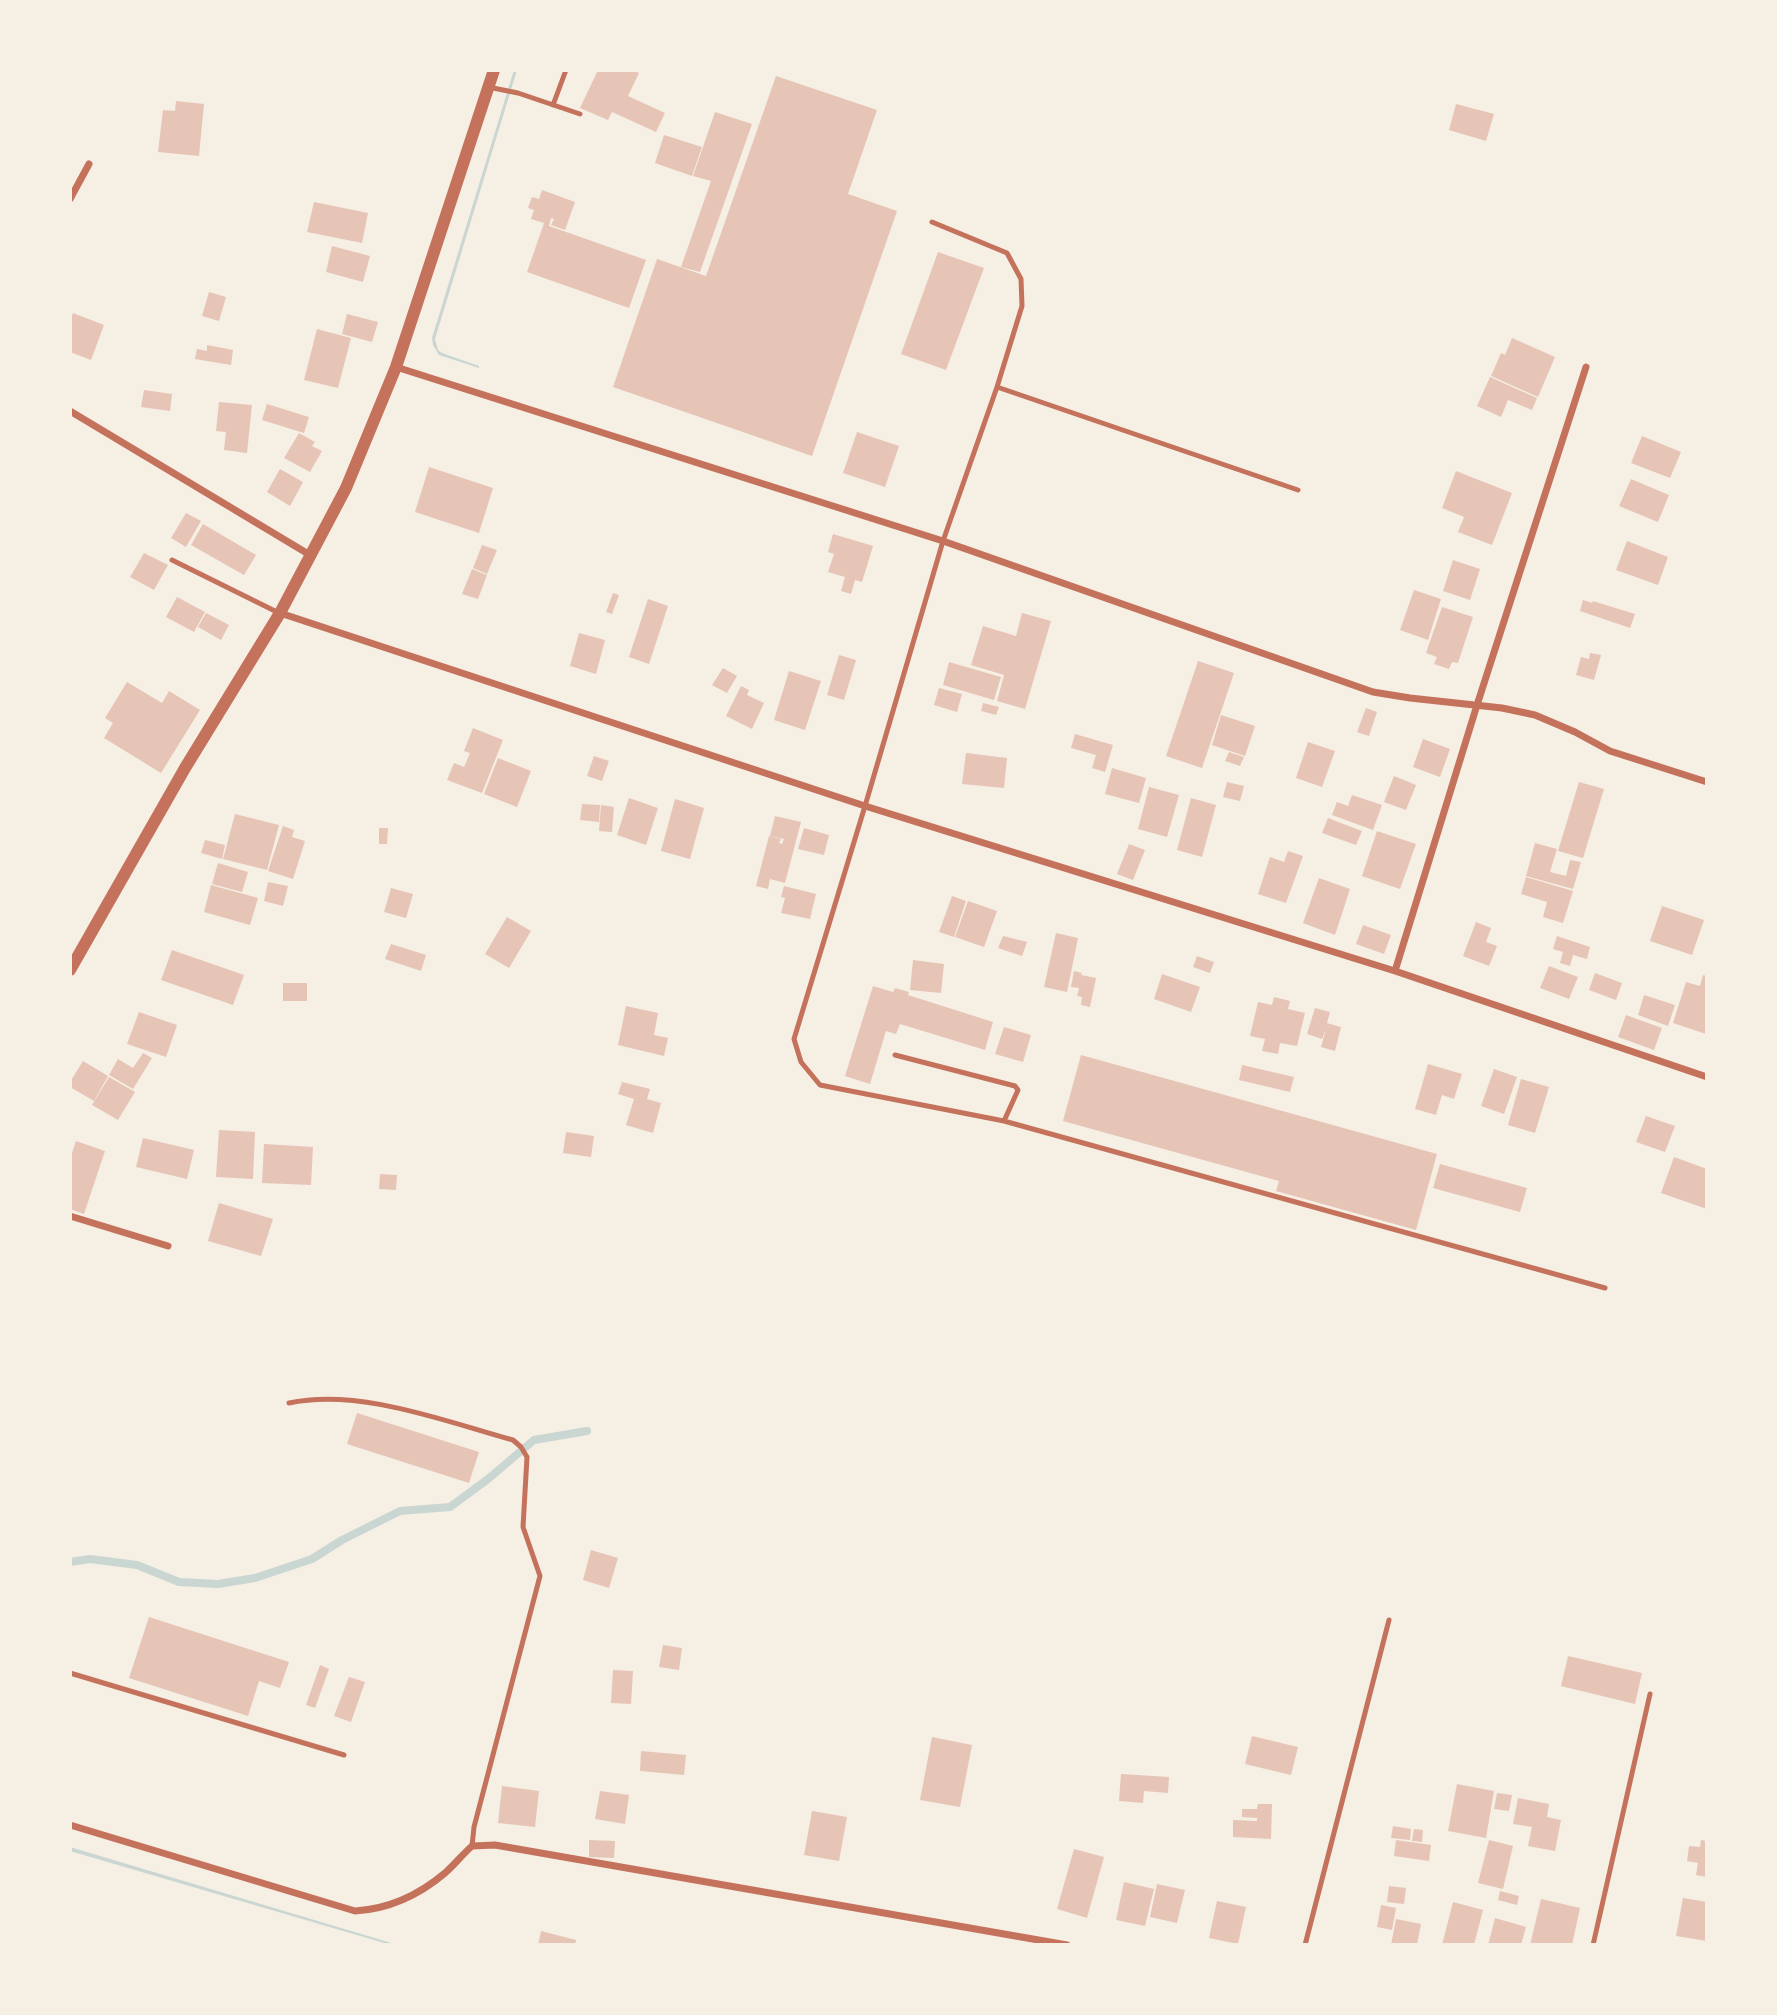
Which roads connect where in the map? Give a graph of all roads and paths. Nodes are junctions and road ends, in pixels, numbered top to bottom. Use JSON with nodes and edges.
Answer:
{"nodes":[{"id":1,"x":494,"y":70,"type":"edge"},
{"id":2,"x":566,"y":70,"type":"edge"},
{"id":3,"x":488,"y":87,"type":"junction"},
{"id":4,"x":552,"y":105,"type":"junction"},
{"id":5,"x":580,"y":114,"type":"dead end"},
{"id":6,"x":89,"y":163,"type":"dead end"},
{"id":7,"x":70,"y":199,"type":"edge"},
{"id":8,"x":932,"y":222,"type":"dead end"},
{"id":9,"x":396,"y":367,"type":"junction"},
{"id":10,"x":1586,"y":367,"type":"dead end"},
{"id":11,"x":997,"y":387,"type":"junction"},
{"id":12,"x":70,"y":411,"type":"edge"},
{"id":13,"x":1298,"y":490,"type":"dead end"},
{"id":14,"x":943,"y":541,"type":"junction"},
{"id":15,"x":310,"y":555,"type":"junction"},
{"id":16,"x":172,"y":560,"type":"dead end"},
{"id":17,"x":280,"y":613,"type":"junction"},
{"id":18,"x":1477,"y":705,"type":"junction"},
{"id":19,"x":1707,"y":782,"type":"edge"},
{"id":20,"x":865,"y":806,"type":"junction"},
{"id":21,"x":70,"y":970,"type":"edge"},
{"id":22,"x":1395,"y":971,"type":"junction"},
{"id":23,"x":895,"y":1055,"type":"dead end"},
{"id":24,"x":1707,"y":1077,"type":"edge"},
{"id":25,"x":1004,"y":1121,"type":"junction"},
{"id":26,"x":70,"y":1216,"type":"edge"},
{"id":27,"x":168,"y":1246,"type":"dead end"},
{"id":28,"x":1605,"y":1287,"type":"dead end"},
{"id":29,"x":289,"y":1403,"type":"dead end"},
{"id":30,"x":1389,"y":1620,"type":"dead end"},
{"id":31,"x":70,"y":1673,"type":"edge"},
{"id":32,"x":1650,"y":1693,"type":"dead end"},
{"id":33,"x":344,"y":1755,"type":"dead end"},
{"id":34,"x":70,"y":1825,"type":"edge"},
{"id":35,"x":471,"y":1846,"type":"junction"},
{"id":36,"x":1067,"y":1945,"type":"edge"},
{"id":37,"x":1304,"y":1945,"type":"edge"},
{"id":38,"x":1593,"y":1945,"type":"edge"}],
"edges":[{"from":1,"to":3,"type":"street"},
{"from":2,"to":4,"type":"lane"},
{"from":3,"to":4,"type":"lane"},
{"from":3,"to":9,"type":"street"},
{"from":4,"to":5,"type":"lane"},
{"from":6,"to":7,"type":"street"},
{"from":8,"to":11,"type":"lane"},
{"from":9,"to":14,"type":"street"},
{"from":9,"to":15,"type":"street"},
{"from":10,"to":18,"type":"street"},
{"from":11,"to":13,"type":"lane"},
{"from":11,"to":14,"type":"lane"},
{"from":12,"to":15,"type":"street"},
{"from":14,"to":18,"type":"street"},
{"from":14,"to":20,"type":"lane"},
{"from":15,"to":17,"type":"street"},
{"from":16,"to":17,"type":"lane"},
{"from":17,"to":20,"type":"street"},
{"from":17,"to":21,"type":"street"},
{"from":18,"to":19,"type":"street"},
{"from":18,"to":22,"type":"street"},
{"from":20,"to":22,"type":"street"},
{"from":20,"to":25,"type":"lane"},
{"from":22,"to":24,"type":"street"},
{"from":23,"to":25,"type":"lane"},
{"from":25,"to":28,"type":"lane"},
{"from":26,"to":27,"type":"street"},
{"from":29,"to":35,"type":"lane"},
{"from":30,"to":37,"type":"lane"},
{"from":31,"to":33,"type":"lane"},
{"from":32,"to":38,"type":"lane"},
{"from":34,"to":35,"type":"street"},
{"from":35,"to":36,"type":"street"}]}
